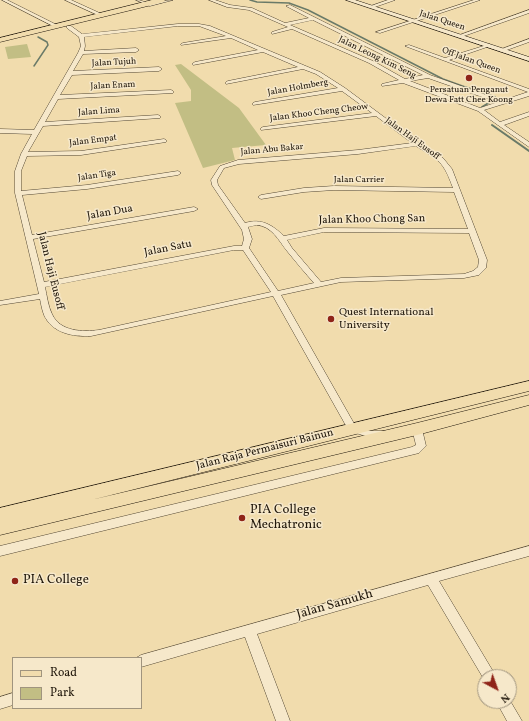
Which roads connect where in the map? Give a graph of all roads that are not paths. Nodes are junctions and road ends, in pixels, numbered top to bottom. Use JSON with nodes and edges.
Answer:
{"nodes":[{"id":1,"x":4,"y":0,"type":"edge"},
{"id":2,"x":67,"y":0,"type":"edge"},
{"id":3,"x":138,"y":0,"type":"edge"},
{"id":4,"x":161,"y":0,"type":"edge"},
{"id":5,"x":171,"y":0,"type":"edge"},
{"id":6,"x":211,"y":0,"type":"edge"},
{"id":7,"x":349,"y":0,"type":"edge"},
{"id":8,"x":394,"y":0,"type":"edge"},
{"id":9,"x":478,"y":0,"type":"edge"},
{"id":10,"x":148,"y":4,"type":"junction"},
{"id":11,"x":288,"y":6,"type":"dead end"},
{"id":12,"x":370,"y":7,"type":"junction"},
{"id":13,"x":529,"y":11,"type":"edge"},
{"id":14,"x":102,"y":15,"type":"junction"},
{"id":15,"x":314,"y":18,"type":"junction"},
{"id":16,"x":413,"y":21,"type":"junction"},
{"id":17,"x":284,"y":24,"type":"junction"},
{"id":18,"x":57,"y":26,"type":"junction"},
{"id":19,"x":69,"y":27,"type":"junction"},
{"id":20,"x":293,"y":28,"type":"junction"},
{"id":21,"x":378,"y":32,"type":"dead end"},
{"id":22,"x":274,"y":33,"type":"dead end"},
{"id":23,"x":15,"y":36,"type":"junction"},
{"id":24,"x":81,"y":36,"type":"junction"},
{"id":25,"x":230,"y":36,"type":"junction"},
{"id":26,"x":459,"y":36,"type":"junction"},
{"id":27,"x":354,"y":38,"type":"junction"},
{"id":28,"x":1,"y":39,"type":"edge"},
{"id":29,"x":346,"y":40,"type":"dead end"},
{"id":30,"x":529,"y":40,"type":"edge"},
{"id":31,"x":339,"y":42,"type":"dead end"},
{"id":32,"x":182,"y":44,"type":"dead end"},
{"id":33,"x":331,"y":44,"type":"junction"},
{"id":34,"x":488,"y":45,"type":"junction"},
{"id":35,"x":407,"y":46,"type":"dead end"},
{"id":36,"x":136,"y":50,"type":"dead end"},
{"id":37,"x":264,"y":50,"type":"junction"},
{"id":38,"x":502,"y":50,"type":"junction"},
{"id":39,"x":81,"y":53,"type":"junction"},
{"id":40,"x":529,"y":59,"type":"edge"},
{"id":41,"x":444,"y":60,"type":"junction"},
{"id":42,"x":195,"y":64,"type":"dead end"},
{"id":43,"x":304,"y":67,"type":"junction"},
{"id":44,"x":159,"y":68,"type":"dead end"},
{"id":45,"x":70,"y":73,"type":"junction"},
{"id":46,"x":428,"y":76,"type":"junction"},
{"id":47,"x":404,"y":81,"type":"junction"},
{"id":48,"x":228,"y":83,"type":"dead end"},
{"id":49,"x":384,"y":85,"type":"dead end"},
{"id":50,"x":343,"y":90,"type":"junction"},
{"id":51,"x":529,"y":91,"type":"edge"},
{"id":52,"x":171,"y":92,"type":"dead end"},
{"id":53,"x":529,"y":94,"type":"edge"},
{"id":54,"x":56,"y":97,"type":"junction"},
{"id":55,"x":487,"y":97,"type":"dead end"},
{"id":56,"x":255,"y":104,"type":"dead end"},
{"id":57,"x":480,"y":110,"type":"junction"},
{"id":58,"x":377,"y":114,"type":"junction"},
{"id":59,"x":529,"y":114,"type":"edge"},
{"id":60,"x":158,"y":116,"type":"dead end"},
{"id":61,"x":42,"y":124,"type":"junction"},
{"id":62,"x":500,"y":124,"type":"junction"},
{"id":63,"x":263,"y":129,"type":"dead end"},
{"id":64,"x":0,"y":131,"type":"edge"},
{"id":65,"x":37,"y":132,"type":"junction"},
{"id":66,"x":164,"y":141,"type":"dead end"},
{"id":67,"x":417,"y":144,"type":"junction"},
{"id":68,"x":529,"y":145,"type":"edge"},
{"id":69,"x":24,"y":154,"type":"junction"},
{"id":70,"x":178,"y":173,"type":"dead end"},
{"id":71,"x":457,"y":190,"type":"junction"},
{"id":72,"x":18,"y":193,"type":"junction"},
{"id":73,"x":261,"y":197,"type":"dead end"},
{"id":74,"x":194,"y":209,"type":"dead end"},
{"id":75,"x":244,"y":226,"type":"junction"},
{"id":76,"x":473,"y":231,"type":"junction"},
{"id":77,"x":29,"y":238,"type":"junction"},
{"id":78,"x":283,"y":239,"type":"junction"},
{"id":79,"x":245,"y":248,"type":"junction"},
{"id":80,"x":42,"y":285,"type":"junction"},
{"id":81,"x":320,"y":285,"type":"junction"},
{"id":82,"x":276,"y":294,"type":"junction"},
{"id":83,"x":44,"y":296,"type":"junction"},
{"id":84,"x":0,"y":302,"type":"edge"},
{"id":85,"x":529,"y":386,"type":"edge"},
{"id":86,"x":529,"y":400,"type":"edge"},
{"id":87,"x":352,"y":429,"type":"junction"},
{"id":88,"x":414,"y":429,"type":"junction"},
{"id":89,"x":0,"y":515,"type":"edge"},
{"id":90,"x":0,"y":528,"type":"edge"},
{"id":91,"x":529,"y":551,"type":"edge"},
{"id":92,"x":0,"y":552,"type":"edge"},
{"id":93,"x":431,"y":578,"type":"junction"},
{"id":94,"x":249,"y":630,"type":"junction"},
{"id":95,"x":142,"y":661,"type":"edge"},
{"id":96,"x":484,"y":669,"type":"edge"},
{"id":97,"x":12,"y":699,"type":"edge"},
{"id":98,"x":0,"y":703,"type":"edge"},
{"id":99,"x":508,"y":709,"type":"edge"},
{"id":100,"x":283,"y":721,"type":"edge"},
{"id":101,"x":515,"y":721,"type":"edge"}],
"edges":[{"from":1,"to":18,"type":"street"},
{"from":2,"to":14,"type":"street"},
{"from":3,"to":10,"type":"street"},
{"from":4,"to":10,"type":"main road"},
{"from":5,"to":10,"type":"street"},
{"from":6,"to":17,"type":"street","name":"Jalan Leong Kim Seng"},
{"from":7,"to":12,"type":"main road","name":"Jalan Queen"},
{"from":8,"to":12,"type":"street"},
{"from":9,"to":16,"type":"street"},
{"from":10,"to":14,"type":"main road"},
{"from":10,"to":19,"type":"main road"},
{"from":11,"to":15,"type":"street"},
{"from":12,"to":16,"type":"main road","name":"Jalan Queen"},
{"from":13,"to":26,"type":"street"},
{"from":14,"to":18,"type":"main road"},
{"from":14,"to":19,"type":"main road"},
{"from":15,"to":17,"type":"street"},
{"from":15,"to":27,"type":"street"},
{"from":16,"to":21,"type":"street"},
{"from":16,"to":26,"type":"main road","name":"Jalan Queen"},
{"from":17,"to":20,"type":"street","name":"Jalan Leong Kim Seng"},
{"from":18,"to":23,"type":"main road"},
{"from":19,"to":23,"type":"main road"},
{"from":19,"to":24,"type":"street"},
{"from":19,"to":28,"type":"main road"},
{"from":20,"to":22,"type":"street"},
{"from":20,"to":33,"type":"street","name":"Jalan Leong Kim Seng"},
{"from":23,"to":28,"type":"main road"},
{"from":24,"to":25,"type":"street","name":"Jalan Haji Eusoff"},
{"from":24,"to":39,"type":"street","name":"Jalan Haji Eusoff"},
{"from":25,"to":32,"type":"street"},
{"from":25,"to":37,"type":"street","name":"Jalan Haji Eusoff"},
{"from":26,"to":34,"type":"main road","name":"Jalan Queen"},
{"from":27,"to":29,"type":"street"},
{"from":27,"to":46,"type":"street"},
{"from":30,"to":38,"type":"street"},
{"from":31,"to":33,"type":"street"},
{"from":33,"to":47,"type":"street","name":"Jalan Leong Kim Seng"},
{"from":34,"to":38,"type":"main road","name":"Jalan Queen"},
{"from":34,"to":41,"type":"street"},
{"from":35,"to":41,"type":"street","name":"Off Jalan Queen"},
{"from":36,"to":39,"type":"street"},
{"from":37,"to":42,"type":"street"},
{"from":37,"to":43,"type":"street","name":"Jalan Haji Eusoff"},
{"from":38,"to":40,"type":"main road","name":"Jalan Queen"},
{"from":39,"to":45,"type":"street","name":"Jalan Haji Eusoff"},
{"from":41,"to":51,"type":"street","name":"Off Jalan Queen"},
{"from":43,"to":48,"type":"street"},
{"from":43,"to":50,"type":"street","name":"Jalan Haji Eusoff"},
{"from":44,"to":45,"type":"street","name":"Jalan Tujuh"},
{"from":45,"to":54,"type":"street","name":"Jalan Haji Eusoff"},
{"from":46,"to":47,"type":"street"},
{"from":46,"to":55,"type":"street"},
{"from":47,"to":49,"type":"street"},
{"from":47,"to":57,"type":"street","name":"Jalan Leong Kim Seng"},
{"from":50,"to":56,"type":"street","name":"Jalan Holmberg"},
{"from":50,"to":58,"type":"street","name":"Jalan Haji Eusoff"},
{"from":52,"to":54,"type":"street","name":"Jalan Enam"},
{"from":53,"to":57,"type":"street"},
{"from":54,"to":61,"type":"street","name":"Jalan Haji Eusoff"},
{"from":57,"to":62,"type":"street","name":"Jalan Leong Kim Seng"},
{"from":58,"to":63,"type":"street","name":"Jalan Khoo Cheng Cheow"},
{"from":58,"to":67,"type":"street","name":"Jalan Haji Eusoff"},
{"from":59,"to":62,"type":"street"},
{"from":60,"to":61,"type":"street","name":"Jalan Lima"},
{"from":61,"to":65,"type":"street","name":"Jalan Haji Eusoff"},
{"from":62,"to":68,"type":"street","name":"Jalan Leong Kim Seng"},
{"from":64,"to":65,"type":"street"},
{"from":65,"to":69,"type":"street","name":"Jalan Haji Eusoff"},
{"from":66,"to":69,"type":"street","name":"Jalan Empat"},
{"from":67,"to":71,"type":"street","name":"Jalan Haji Eusoff"},
{"from":67,"to":75,"type":"street","name":"Jalan Abu Bakar"},
{"from":69,"to":72,"type":"street","name":"Jalan Haji Eusoff"},
{"from":70,"to":72,"type":"street","name":"Jalan Tiga"},
{"from":71,"to":73,"type":"street","name":"Jalan Carrier"},
{"from":71,"to":76,"type":"street","name":"Jalan Haji Eusoff"},
{"from":72,"to":77,"type":"street","name":"Jalan Haji Eusoff"},
{"from":74,"to":77,"type":"street","name":"Jalan Dua"},
{"from":75,"to":78,"type":"street"},
{"from":75,"to":79,"type":"street","name":"Jalan Abu Bakar"},
{"from":76,"to":78,"type":"street","name":"Jalan Khoo Chong San"},
{"from":76,"to":81,"type":"street","name":"Jalan Haji Eusoff"},
{"from":77,"to":80,"type":"street","name":"Jalan Haji Eusoff"},
{"from":78,"to":81,"type":"street"},
{"from":79,"to":80,"type":"street","name":"Jalan Satu"},
{"from":79,"to":82,"type":"street"},
{"from":80,"to":83,"type":"street","name":"Jalan Haji Eusoff"},
{"from":81,"to":82,"type":"street","name":"Jalan Haji Eusoff"},
{"from":82,"to":83,"type":"street","name":"Jalan Haji Eusoff"},
{"from":82,"to":87,"type":"street"},
{"from":83,"to":84,"type":"street"},
{"from":85,"to":87,"type":"main road","name":"Jalan Raja Permaisuri Bainun"},
{"from":86,"to":88,"type":"main road","name":"Jalan Raja Permaisuri Bainun"},
{"from":87,"to":88,"type":"street"},
{"from":87,"to":89,"type":"main road","name":"Jalan Raja Permaisuri Bainun"},
{"from":88,"to":90,"type":"main road","name":"Jalan Raja Permaisuri Bainun"},
{"from":88,"to":92,"type":"street"},
{"from":91,"to":93,"type":"street","name":"Jalan Samukh"},
{"from":93,"to":94,"type":"street","name":"Jalan Samukh"},
{"from":93,"to":96,"type":"street"},
{"from":94,"to":95,"type":"street","name":"Jalan Samukh"},
{"from":94,"to":100,"type":"street"},
{"from":97,"to":98,"type":"street"},
{"from":99,"to":101,"type":"street"}]}
